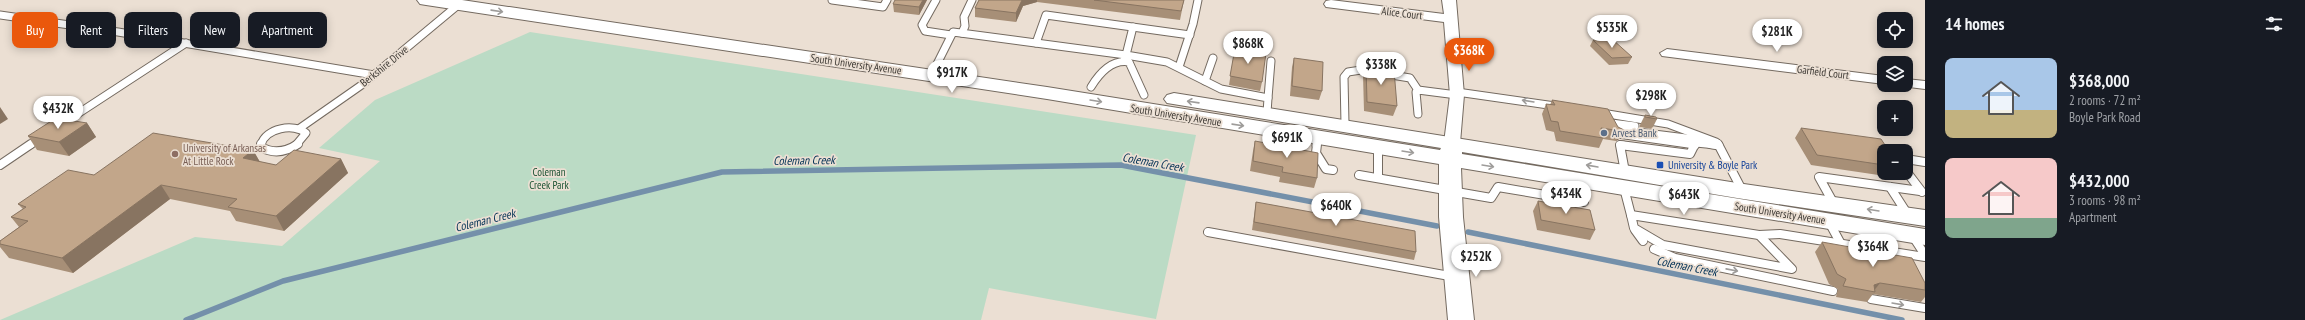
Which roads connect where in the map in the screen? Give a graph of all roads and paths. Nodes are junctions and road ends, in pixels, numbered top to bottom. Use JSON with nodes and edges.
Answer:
{"nodes":[{"id":1,"x":426,"y":0,"type":"edge"},
{"id":2,"x":516,"y":0,"type":"edge"},
{"id":3,"x":832,"y":0,"type":"edge"},
{"id":4,"x":887,"y":0,"type":"edge"},
{"id":5,"x":936,"y":0,"type":"edge"},
{"id":6,"x":972,"y":0,"type":"edge"},
{"id":7,"x":1198,"y":0,"type":"edge"},
{"id":8,"x":1449,"y":0,"type":"edge"},
{"id":9,"x":461,"y":3,"type":"edge"},
{"id":10,"x":1331,"y":4,"type":"dead end"},
{"id":11,"x":0,"y":15,"type":"edge"},
{"id":12,"x":1450,"y":19,"type":"junction"},
{"id":13,"x":1133,"y":27,"type":"junction"},
{"id":14,"x":962,"y":33,"type":"junction"},
{"id":15,"x":951,"y":35,"type":"junction"},
{"id":16,"x":1190,"y":35,"type":"junction"},
{"id":17,"x":186,"y":43,"type":"junction"},
{"id":18,"x":1036,"y":43,"type":"junction"},
{"id":19,"x":1666,"y":53,"type":"dead end"},
{"id":20,"x":1125,"y":58,"type":"junction"},
{"id":21,"x":1213,"y":58,"type":"dead end"},
{"id":22,"x":1271,"y":60,"type":"dead end"},
{"id":23,"x":937,"y":64,"type":"junction"},
{"id":24,"x":1179,"y":67,"type":"junction"},
{"id":25,"x":374,"y":75,"type":"junction"},
{"id":26,"x":1877,"y":79,"type":"edge"},
{"id":27,"x":1205,"y":81,"type":"junction"},
{"id":28,"x":1913,"y":84,"type":"edge"},
{"id":29,"x":1925,"y":85,"type":"edge"},
{"id":30,"x":1091,"y":87,"type":"junction"},
{"id":31,"x":1418,"y":90,"type":"junction"},
{"id":32,"x":1457,"y":94,"type":"junction"},
{"id":33,"x":1144,"y":95,"type":"junction"},
{"id":34,"x":1268,"y":105,"type":"junction"},
{"id":35,"x":1560,"y":106,"type":"edge"},
{"id":36,"x":1591,"y":112,"type":"edge"},
{"id":37,"x":1418,"y":114,"type":"dead end"},
{"id":38,"x":1607,"y":114,"type":"junction"},
{"id":39,"x":1345,"y":124,"type":"junction"},
{"id":40,"x":1613,"y":126,"type":"junction"},
{"id":41,"x":300,"y":128,"type":"junction"},
{"id":42,"x":1698,"y":134,"type":"junction"},
{"id":43,"x":1308,"y":136,"type":"junction"},
{"id":44,"x":1717,"y":143,"type":"junction"},
{"id":45,"x":1378,"y":147,"type":"junction"},
{"id":46,"x":1693,"y":148,"type":"junction"},
{"id":47,"x":1451,"y":151,"type":"junction"},
{"id":48,"x":1285,"y":152,"type":"edge"},
{"id":49,"x":1913,"y":161,"type":"edge"},
{"id":50,"x":1923,"y":164,"type":"edge"},
{"id":51,"x":0,"y":165,"type":"edge"},
{"id":52,"x":1333,"y":170,"type":"dead end"},
{"id":53,"x":1359,"y":175,"type":"dead end"},
{"id":54,"x":1378,"y":178,"type":"junction"},
{"id":55,"x":1625,"y":180,"type":"junction"},
{"id":56,"x":1913,"y":180,"type":"edge"},
{"id":57,"x":1554,"y":187,"type":"junction"},
{"id":58,"x":1890,"y":187,"type":"junction"},
{"id":59,"x":1450,"y":190,"type":"junction"},
{"id":60,"x":1742,"y":190,"type":"junction"},
{"id":61,"x":1922,"y":192,"type":"edge"},
{"id":62,"x":1584,"y":202,"type":"dead end"},
{"id":63,"x":1832,"y":213,"type":"junction"},
{"id":64,"x":1630,"y":215,"type":"junction"},
{"id":65,"x":1918,"y":226,"type":"edge"},
{"id":66,"x":1634,"y":228,"type":"junction"},
{"id":67,"x":1208,"y":232,"type":"dead end"},
{"id":68,"x":1759,"y":235,"type":"junction"},
{"id":69,"x":1643,"y":241,"type":"dead end"},
{"id":70,"x":1841,"y":244,"type":"junction"},
{"id":71,"x":1654,"y":249,"type":"dead end"},
{"id":72,"x":1925,"y":256,"type":"edge"},
{"id":73,"x":1458,"y":278,"type":"junction"},
{"id":74,"x":1833,"y":291,"type":"dead end"},
{"id":75,"x":1871,"y":299,"type":"edge"},
{"id":76,"x":1925,"y":308,"type":"edge"},
{"id":77,"x":1461,"y":320,"type":"edge"}],
"edges":[{"from":1,"to":9,"type":"main road","name":"South University Avenue"},
{"from":2,"to":23,"type":"main road","name":"South University Avenue"},
{"from":3,"to":4,"type":"lane"},
{"from":5,"to":15,"type":"lane"},
{"from":6,"to":14,"type":"lane"},
{"from":7,"to":16,"type":"lane"},
{"from":8,"to":12,"type":"street"},
{"from":9,"to":25,"type":"lane","name":"Berkshire Drive"},
{"from":9,"to":43,"type":"main road","name":"South University Avenue","one_way":true},
{"from":10,"to":12,"type":"street","name":"Alice Court"},
{"from":11,"to":17,"type":"lane"},
{"from":12,"to":32,"type":"street"},
{"from":13,"to":16,"type":"lane"},
{"from":13,"to":18,"type":"lane"},
{"from":13,"to":20,"type":"lane"},
{"from":14,"to":15,"type":"lane"},
{"from":14,"to":18,"type":"lane"},
{"from":15,"to":23,"type":"lane"},
{"from":16,"to":24,"type":"lane"},
{"from":17,"to":25,"type":"lane"},
{"from":17,"to":51,"type":"lane"},
{"from":18,"to":20,"type":"lane"},
{"from":19,"to":26,"type":"street","name":"Garfield Court"},
{"from":20,"to":24,"type":"lane"},
{"from":20,"to":30,"type":"lane"},
{"from":20,"to":33,"type":"lane"},
{"from":21,"to":27,"type":"lane"},
{"from":22,"to":34,"type":"lane"},
{"from":23,"to":30,"type":"main road","name":"South University Avenue"},
{"from":24,"to":27,"type":"lane"},
{"from":25,"to":41,"type":"lane","name":"Berkshire Drive"},
{"from":27,"to":34,"type":"lane"},
{"from":28,"to":29,"type":"street"},
{"from":30,"to":33,"type":"main road","name":"South University Avenue"},
{"from":31,"to":32,"type":"lane"},
{"from":31,"to":37,"type":"lane"},
{"from":31,"to":39,"type":"lane"},
{"from":35,"to":32,"type":"lane","one_way":true},
{"from":32,"to":47,"type":"street"},
{"from":34,"to":33,"type":"main road","name":"South University Avenue","one_way":true},
{"from":34,"to":39,"type":"main road","name":"South University Avenue"},
{"from":36,"to":38,"type":"lane"},
{"from":38,"to":40,"type":"lane"},
{"from":38,"to":42,"type":"lane"},
{"from":39,"to":47,"type":"main road","name":"South University Avenue"},
{"from":40,"to":42,"type":"lane"},
{"from":40,"to":44,"type":"lane"},
{"from":40,"to":46,"type":"lane"},
{"from":41,"to":41,"type":"lane","name":"Berkshire Drive"},
{"from":42,"to":44,"type":"lane"},
{"from":43,"to":45,"type":"main road","name":"South University Avenue"},
{"from":43,"to":48,"type":"lane"},
{"from":43,"to":52,"type":"lane"},
{"from":44,"to":46,"type":"lane"},
{"from":44,"to":60,"type":"lane"},
{"from":45,"to":47,"type":"main road","name":"South University Avenue","one_way":true},
{"from":45,"to":54,"type":"lane"},
{"from":46,"to":55,"type":"lane"},
{"from":55,"to":47,"type":"main road","name":"South University Avenue","one_way":true},
{"from":47,"to":57,"type":"main road","name":"South University Avenue","one_way":true},
{"from":47,"to":59,"type":"main road"},
{"from":49,"to":50,"type":"lane"},
{"from":53,"to":54,"type":"lane"},
{"from":54,"to":59,"type":"lane"},
{"from":55,"to":57,"type":"main road","name":"South University Avenue"},
{"from":55,"to":60,"type":"main road","name":"South University Avenue"},
{"from":55,"to":63,"type":"main road","name":"South University Avenue"},
{"from":55,"to":64,"type":"lane"},
{"from":56,"to":61,"type":"lane"},
{"from":57,"to":59,"type":"lane"},
{"from":57,"to":62,"type":"lane"},
{"from":58,"to":61,"type":"lane"},
{"from":58,"to":63,"type":"lane"},
{"from":58,"to":65,"type":"lane"},
{"from":59,"to":73,"type":"main road"},
{"from":60,"to":63,"type":"main road","name":"South University Avenue"},
{"from":63,"to":65,"type":"main road","name":"South University Avenue"},
{"from":63,"to":70,"type":"lane"},
{"from":64,"to":66,"type":"lane"},
{"from":64,"to":68,"type":"lane"},
{"from":65,"to":72,"type":"lane"},
{"from":66,"to":68,"type":"lane"},
{"from":66,"to":69,"type":"lane"},
{"from":67,"to":73,"type":"lane"},
{"from":68,"to":70,"type":"lane"},
{"from":70,"to":72,"type":"lane"},
{"from":71,"to":74,"type":"lane","one_way":true},
{"from":73,"to":77,"type":"main road"},
{"from":75,"to":76,"type":"lane","one_way":true}]}
